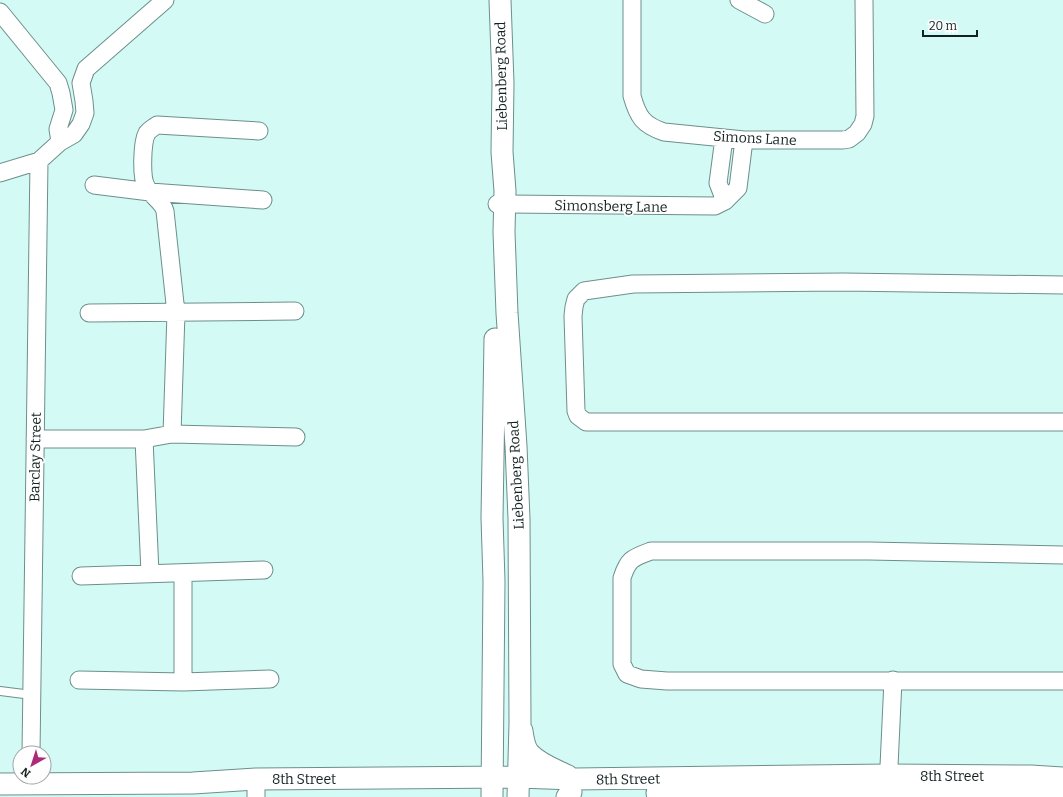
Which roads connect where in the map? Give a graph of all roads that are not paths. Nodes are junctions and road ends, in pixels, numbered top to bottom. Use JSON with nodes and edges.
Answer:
{"nodes":[{"id":1,"x":165,"y":0,"type":"edge"},
{"id":2,"x":500,"y":0,"type":"edge"},
{"id":3,"x":632,"y":0,"type":"edge"},
{"id":4,"x":739,"y":0,"type":"edge"},
{"id":5,"x":864,"y":0,"type":"edge"},
{"id":6,"x":0,"y":12,"type":"edge"},
{"id":7,"x":765,"y":14,"type":"dead end"},
{"id":8,"x":81,"y":83,"type":"junction"},
{"id":9,"x":61,"y":93,"type":"junction"},
{"id":10,"x":258,"y":131,"type":"dead end"},
{"id":11,"x":724,"y":138,"type":"junction"},
{"id":12,"x":744,"y":140,"type":"junction"},
{"id":13,"x":60,"y":142,"type":"junction"},
{"id":14,"x":39,"y":161,"type":"junction"},
{"id":15,"x":0,"y":173,"type":"edge"},
{"id":16,"x":94,"y":185,"type":"dead end"},
{"id":17,"x":150,"y":192,"type":"junction"},
{"id":18,"x":262,"y":200,"type":"dead end"},
{"id":19,"x":725,"y":201,"type":"junction"},
{"id":20,"x":501,"y":204,"type":"junction"},
{"id":21,"x":1063,"y":285,"type":"edge"},
{"id":22,"x":295,"y":311,"type":"dead end"},
{"id":23,"x":89,"y":313,"type":"dead end"},
{"id":24,"x":176,"y":313,"type":"junction"},
{"id":25,"x":1063,"y":422,"type":"edge"},
{"id":26,"x":172,"y":434,"type":"junction"},
{"id":27,"x":296,"y":437,"type":"dead end"},
{"id":28,"x":35,"y":439,"type":"junction"},
{"id":29,"x":144,"y":439,"type":"junction"},
{"id":30,"x":1063,"y":555,"type":"edge"},
{"id":31,"x":264,"y":570,"type":"dead end"},
{"id":32,"x":150,"y":573,"type":"junction"},
{"id":33,"x":183,"y":574,"type":"junction"},
{"id":34,"x":81,"y":576,"type":"dead end"},
{"id":35,"x":270,"y":679,"type":"dead end"},
{"id":36,"x":79,"y":680,"type":"dead end"},
{"id":37,"x":893,"y":680,"type":"junction"},
{"id":38,"x":183,"y":682,"type":"junction"},
{"id":39,"x":1063,"y":682,"type":"edge"},
{"id":40,"x":0,"y":691,"type":"edge"},
{"id":41,"x":32,"y":695,"type":"junction"},
{"id":42,"x":520,"y":723,"type":"junction"},
{"id":43,"x":31,"y":745,"type":"edge"},
{"id":44,"x":1063,"y":778,"type":"edge"},
{"id":45,"x":52,"y":781,"type":"edge"},
{"id":46,"x":12,"y":783,"type":"edge"},
{"id":47,"x":0,"y":784,"type":"edge"},
{"id":48,"x":888,"y":785,"type":"junction"},
{"id":49,"x":492,"y":788,"type":"edge"},
{"id":50,"x":518,"y":788,"type":"edge"},
{"id":51,"x":256,"y":789,"type":"edge"},
{"id":52,"x":571,"y":790,"type":"edge"},
{"id":53,"x":1063,"y":795,"type":"edge"}],
"edges":[{"from":1,"to":8,"type":"street"},
{"from":2,"to":20,"type":"street","name":"Liebenberg Road"},
{"from":3,"to":11,"type":"street","name":"Simons Lane"},
{"from":4,"to":7,"type":"street"},
{"from":5,"to":12,"type":"street","name":"Simons Lane"},
{"from":6,"to":9,"type":"street"},
{"from":8,"to":9,"type":"street"},
{"from":8,"to":13,"type":"street"},
{"from":9,"to":13,"type":"street"},
{"from":10,"to":17,"type":"street"},
{"from":11,"to":12,"type":"street","name":"Simons Lane"},
{"from":11,"to":19,"type":"street"},
{"from":12,"to":19,"type":"street"},
{"from":13,"to":14,"type":"street"},
{"from":14,"to":15,"type":"street"},
{"from":14,"to":28,"type":"street","name":"Barclay Street"},
{"from":16,"to":17,"type":"street"},
{"from":17,"to":18,"type":"street"},
{"from":17,"to":24,"type":"street"},
{"from":19,"to":20,"type":"street","name":"Simonsberg Lane"},
{"from":20,"to":42,"type":"street","name":"Liebenberg Road"},
{"from":20,"to":49,"type":"street","name":"Liebenberg Road"},
{"from":21,"to":25,"type":"street"},
{"from":22,"to":24,"type":"street"},
{"from":23,"to":24,"type":"street"},
{"from":24,"to":26,"type":"street"},
{"from":26,"to":27,"type":"street"},
{"from":26,"to":29,"type":"street"},
{"from":28,"to":29,"type":"street"},
{"from":28,"to":41,"type":"street","name":"Barclay Street"},
{"from":29,"to":32,"type":"street"},
{"from":30,"to":37,"type":"street"},
{"from":31,"to":33,"type":"street"},
{"from":32,"to":33,"type":"street"},
{"from":32,"to":34,"type":"street"},
{"from":33,"to":38,"type":"street"},
{"from":35,"to":38,"type":"street"},
{"from":36,"to":38,"type":"street"},
{"from":37,"to":39,"type":"street"},
{"from":37,"to":48,"type":"street"},
{"from":40,"to":41,"type":"lane"},
{"from":41,"to":43,"type":"street","name":"Barclay Street"},
{"from":42,"to":50,"type":"street","name":"Liebenberg Road"},
{"from":42,"to":52,"type":"street"},
{"from":44,"to":48,"type":"street","name":"8th Street"},
{"from":45,"to":51,"type":"street","name":"8th Street"},
{"from":46,"to":47,"type":"street","name":"8th Street"},
{"from":48,"to":52,"type":"street","name":"8th Street"},
{"from":48,"to":53,"type":"street","name":"8th Street"},
{"from":49,"to":50,"type":"street","name":"8th Street"},
{"from":49,"to":51,"type":"street","name":"8th Street"},
{"from":50,"to":52,"type":"street","name":"8th Street"}]}
